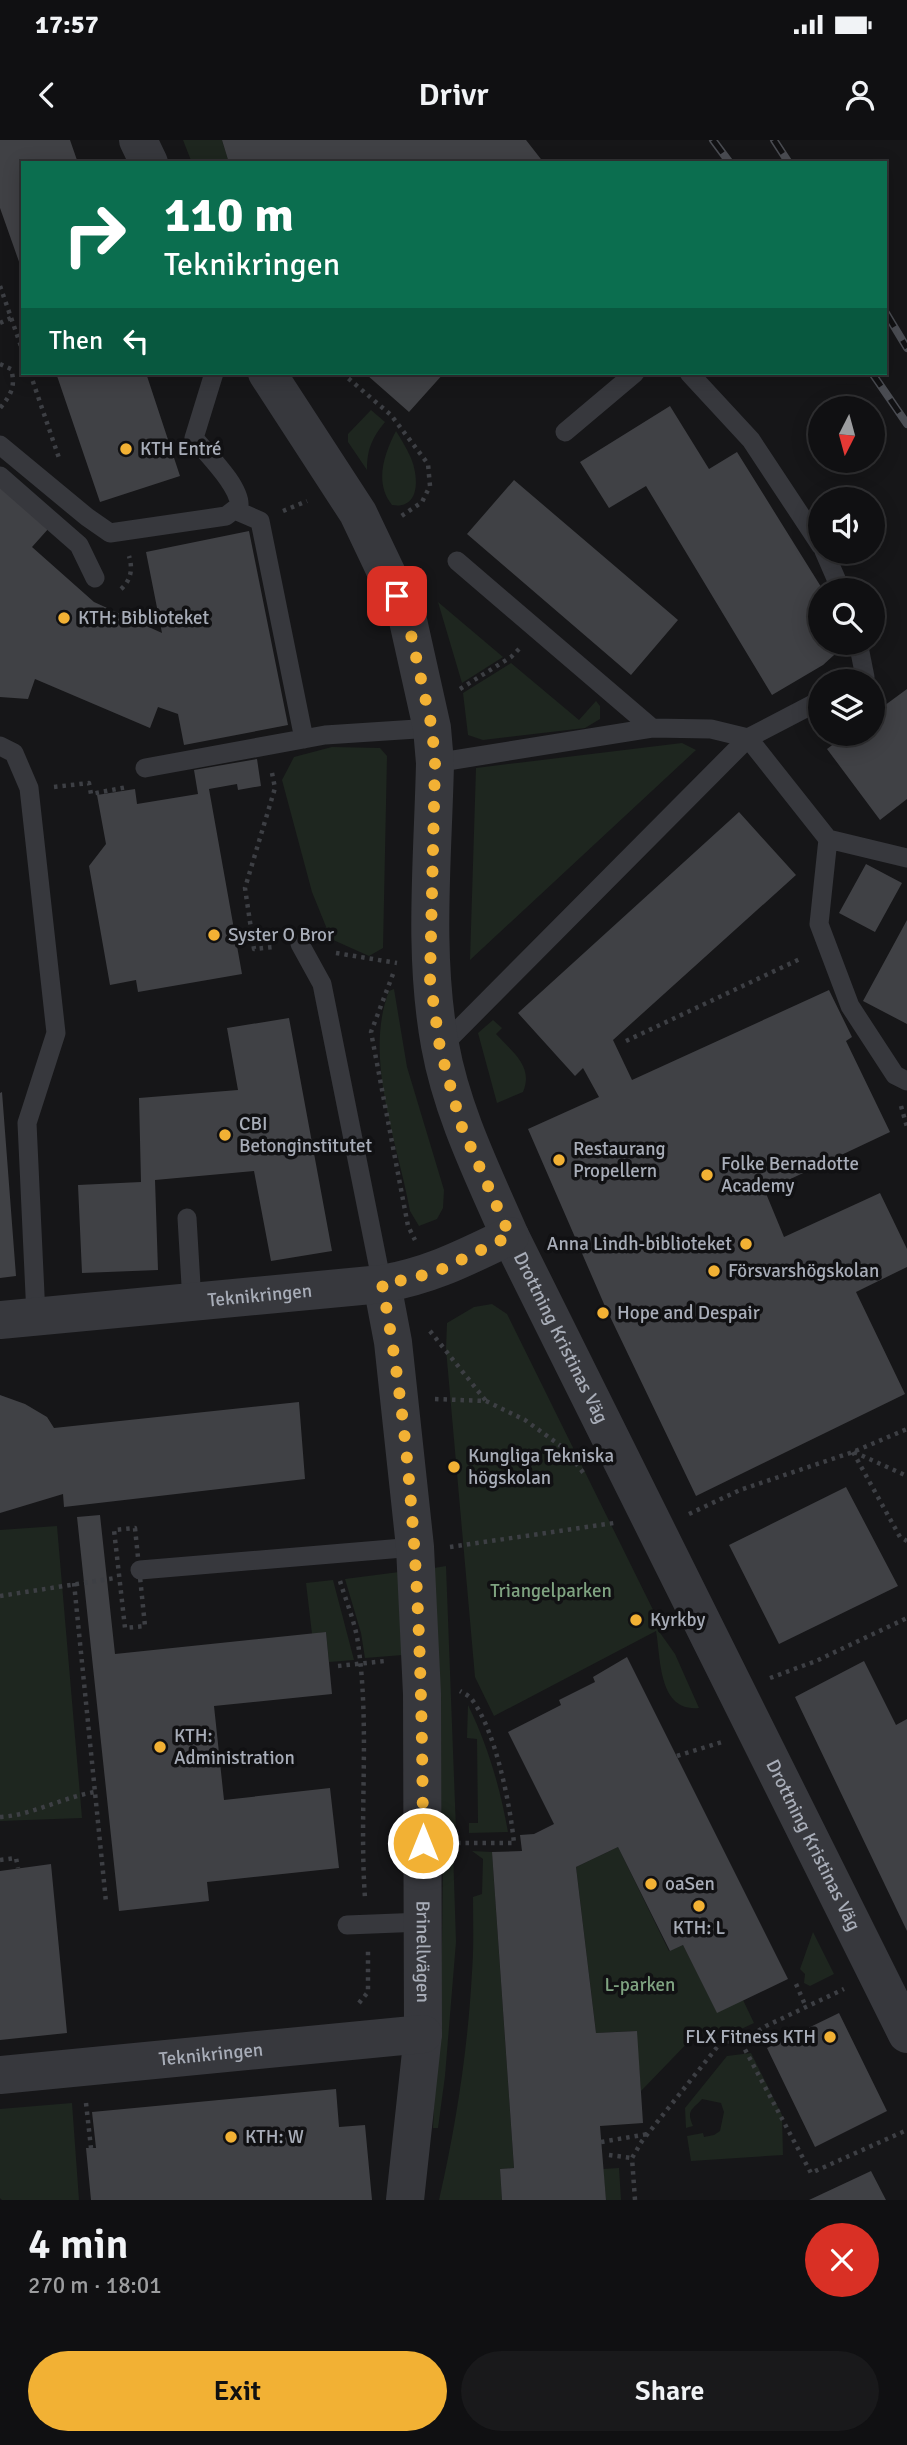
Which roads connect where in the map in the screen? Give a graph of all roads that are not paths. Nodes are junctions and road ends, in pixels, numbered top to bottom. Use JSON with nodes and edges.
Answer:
{"nodes":[{"id":1,"x":138,"y":140,"type":"edge"},
{"id":2,"x":148,"y":161,"type":"edge"},
{"id":3,"x":213,"y":375,"type":"edge"},
{"id":4,"x":268,"y":375,"type":"edge"},
{"id":5,"x":633,"y":375,"type":"edge"},
{"id":6,"x":691,"y":375,"type":"edge"},
{"id":7,"x":565,"y":432,"type":"dead end"},
{"id":8,"x":0,"y":445,"type":"edge"},
{"id":9,"x":0,"y":476,"type":"edge"},
{"id":10,"x":235,"y":510,"type":"junction"},
{"id":11,"x":808,"y":526,"type":"edge"},
{"id":12,"x":457,"y":561,"type":"dead end"},
{"id":13,"x":94,"y":578,"type":"dead end"},
{"id":14,"x":808,"y":707,"type":"edge"},
{"id":15,"x":652,"y":728,"type":"junction"},
{"id":16,"x":747,"y":738,"type":"junction"},
{"id":17,"x":304,"y":739,"type":"junction"},
{"id":18,"x":0,"y":746,"type":"edge"},
{"id":19,"x":434,"y":746,"type":"junction"},
{"id":20,"x":141,"y":776,"type":"road end"},
{"id":21,"x":828,"y":839,"type":"junction"},
{"id":22,"x":907,"y":858,"type":"edge"},
{"id":23,"x":300,"y":944,"type":"dead end"},
{"id":24,"x":440,"y":1048,"type":"junction"},
{"id":25,"x":907,"y":1081,"type":"edge"},
{"id":26,"x":187,"y":1218,"type":"dead end"},
{"id":27,"x":510,"y":1236,"type":"junction"},
{"id":28,"x":382,"y":1284,"type":"junction"},
{"id":29,"x":192,"y":1302,"type":"junction"},
{"id":30,"x":18,"y":1318,"type":"edge"},
{"id":31,"x":415,"y":1547,"type":"junction"},
{"id":32,"x":139,"y":1570,"type":"dead end"},
{"id":33,"x":423,"y":1922,"type":"junction"},
{"id":34,"x":356,"y":1925,"type":"road end"},
{"id":35,"x":423,"y":2034,"type":"junction"},
{"id":36,"x":907,"y":2034,"type":"edge"},
{"id":37,"x":0,"y":2075,"type":"edge"},
{"id":38,"x":405,"y":2200,"type":"edge"}],
"edges":[{"from":1,"to":2,"type":"street"},
{"from":3,"to":10,"type":"lane"},
{"from":4,"to":19,"type":"street","name":"Drottning Kristinas Väg"},
{"from":5,"to":7,"type":"lane"},
{"from":6,"to":11,"type":"lane"},
{"from":8,"to":10,"type":"lane"},
{"from":9,"to":13,"type":"lane"},
{"from":10,"to":17,"type":"lane"},
{"from":12,"to":15,"type":"lane"},
{"from":14,"to":16,"type":"lane"},
{"from":15,"to":16,"type":"lane"},
{"from":15,"to":19,"type":"lane"},
{"from":16,"to":21,"type":"lane"},
{"from":16,"to":24,"type":"lane"},
{"from":17,"to":19,"type":"lane"},
{"from":17,"to":20,"type":"lane"},
{"from":18,"to":30,"type":"lane"},
{"from":19,"to":24,"type":"street","name":"Drottning Kristinas Väg"},
{"from":21,"to":22,"type":"lane"},
{"from":21,"to":25,"type":"lane"},
{"from":23,"to":28,"type":"lane"},
{"from":24,"to":27,"type":"street","name":"Drottning Kristinas Väg"},
{"from":26,"to":29,"type":"lane"},
{"from":27,"to":28,"type":"street","name":"Teknikringen"},
{"from":27,"to":36,"type":"street","name":"Drottning Kristinas Väg"},
{"from":28,"to":29,"type":"street","name":"Teknikringen"},
{"from":28,"to":31,"type":"street","name":"Brinellvägen"},
{"from":29,"to":30,"type":"street","name":"Teknikringen"},
{"from":31,"to":32,"type":"lane"},
{"from":31,"to":33,"type":"street","name":"Brinellvägen"},
{"from":33,"to":34,"type":"lane"},
{"from":33,"to":35,"type":"street","name":"Brinellvägen"},
{"from":35,"to":37,"type":"street","name":"Teknikringen"},
{"from":35,"to":38,"type":"street","name":"Brinellvägen"}]}
